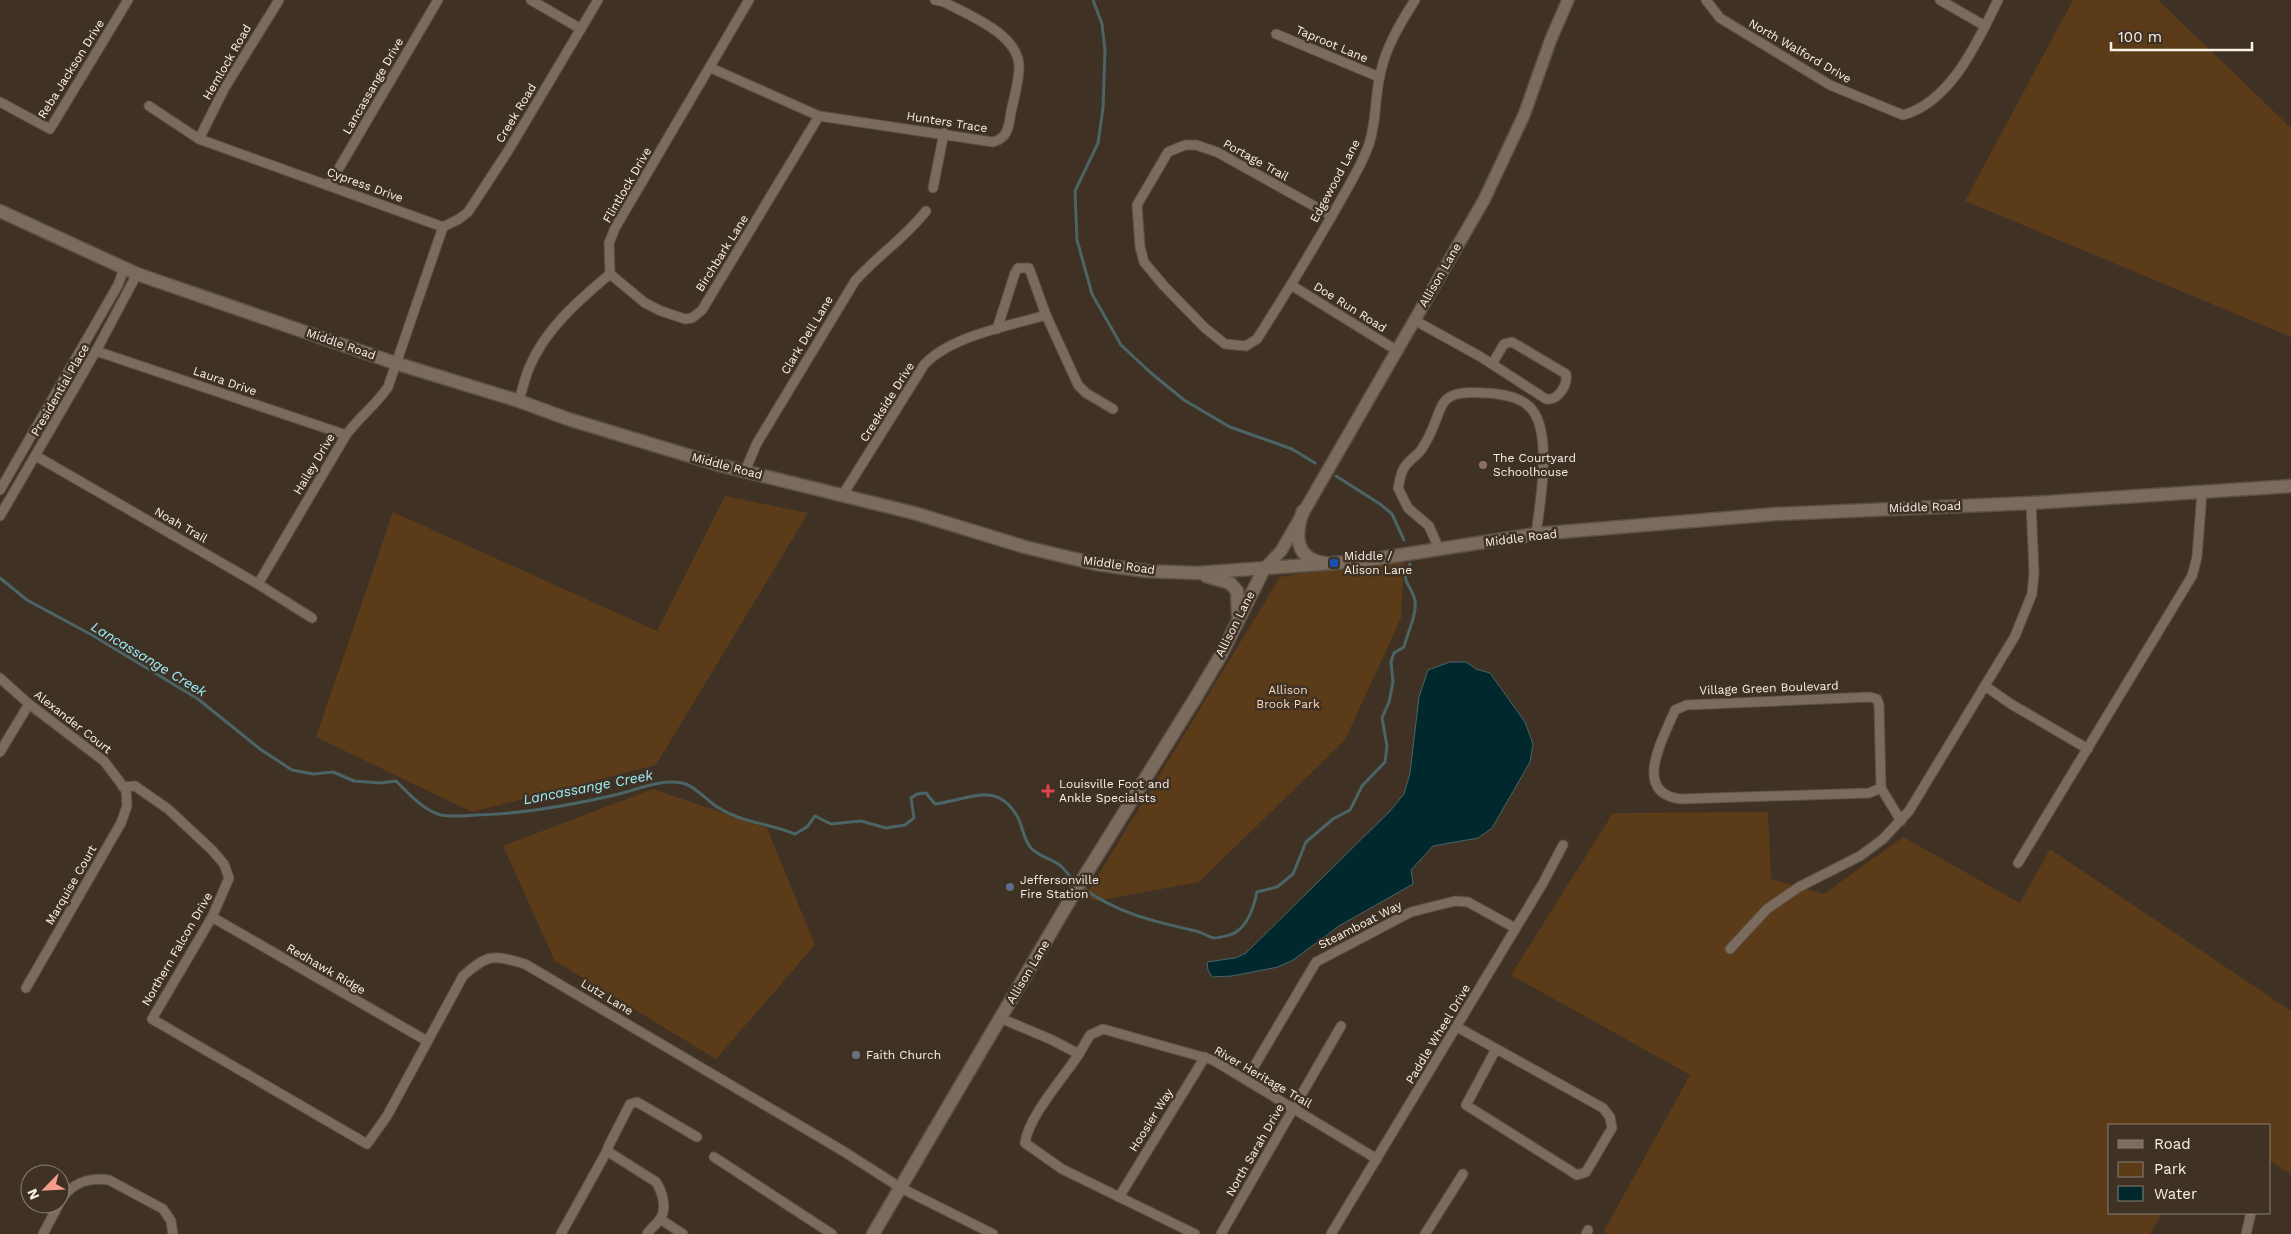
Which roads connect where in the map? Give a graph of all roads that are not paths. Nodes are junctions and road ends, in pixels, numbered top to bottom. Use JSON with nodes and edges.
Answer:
{"nodes":[{"id":1,"x":128,"y":0,"type":"edge"},
{"id":2,"x":279,"y":0,"type":"edge"},
{"id":3,"x":438,"y":0,"type":"edge"},
{"id":4,"x":531,"y":0,"type":"edge"},
{"id":5,"x":598,"y":0,"type":"edge"},
{"id":6,"x":749,"y":0,"type":"edge"},
{"id":7,"x":935,"y":0,"type":"edge"},
{"id":8,"x":1414,"y":0,"type":"edge"},
{"id":9,"x":1568,"y":0,"type":"edge"},
{"id":10,"x":1706,"y":0,"type":"edge"},
{"id":11,"x":1940,"y":0,"type":"edge"},
{"id":12,"x":1998,"y":0,"type":"edge"},
{"id":13,"x":1985,"y":26,"type":"junction"},
{"id":14,"x":581,"y":30,"type":"junction"},
{"id":15,"x":1276,"y":34,"type":"dead end"},
{"id":16,"x":711,"y":68,"type":"junction"},
{"id":17,"x":1379,"y":77,"type":"junction"},
{"id":18,"x":0,"y":102,"type":"edge"},
{"id":19,"x":149,"y":106,"type":"dead end"},
{"id":20,"x":819,"y":116,"type":"junction"},
{"id":21,"x":944,"y":133,"type":"junction"},
{"id":22,"x":199,"y":139,"type":"junction"},
{"id":23,"x":329,"y":184,"type":"junction"},
{"id":24,"x":934,"y":188,"type":"dead end"},
{"id":25,"x":0,"y":210,"type":"edge"},
{"id":26,"x":926,"y":211,"type":"dead end"},
{"id":27,"x":1332,"y":216,"type":"junction"},
{"id":28,"x":443,"y":227,"type":"junction"},
{"id":29,"x":124,"y":269,"type":"junction"},
{"id":30,"x":137,"y":274,"type":"junction"},
{"id":31,"x":610,"y":274,"type":"junction"},
{"id":32,"x":1291,"y":285,"type":"junction"},
{"id":33,"x":1046,"y":315,"type":"junction"},
{"id":34,"x":1414,"y":320,"type":"junction"},
{"id":35,"x":997,"y":329,"type":"junction"},
{"id":36,"x":1234,"y":346,"type":"joint"},
{"id":37,"x":1396,"y":350,"type":"junction"},
{"id":38,"x":96,"y":351,"type":"junction"},
{"id":39,"x":395,"y":363,"type":"junction"},
{"id":40,"x":1492,"y":364,"type":"junction"},
{"id":41,"x":519,"y":401,"type":"junction"},
{"id":42,"x":1113,"y":410,"type":"dead end"},
{"id":43,"x":346,"y":435,"type":"junction"},
{"id":44,"x":36,"y":456,"type":"junction"},
{"id":45,"x":746,"y":471,"type":"junction"},
{"id":46,"x":2291,"y":486,"type":"edge"},
{"id":47,"x":0,"y":490,"type":"edge"},
{"id":48,"x":2202,"y":492,"type":"junction"},
{"id":49,"x":842,"y":496,"type":"junction"},
{"id":50,"x":2030,"y":503,"type":"junction"},
{"id":51,"x":1303,"y":511,"type":"junction"},
{"id":52,"x":0,"y":516,"type":"edge"},
{"id":53,"x":1536,"y":534,"type":"junction"},
{"id":54,"x":1439,"y":549,"type":"junction"},
{"id":55,"x":1330,"y":564,"type":"junction"},
{"id":56,"x":1264,"y":569,"type":"junction"},
{"id":57,"x":1197,"y":573,"type":"junction"},
{"id":58,"x":258,"y":584,"type":"junction"},
{"id":59,"x":312,"y":618,"type":"dead end"},
{"id":60,"x":1238,"y":618,"type":"junction"},
{"id":61,"x":0,"y":678,"type":"edge"},
{"id":62,"x":1984,"y":686,"type":"junction"},
{"id":63,"x":29,"y":704,"type":"junction"},
{"id":64,"x":2088,"y":749,"type":"junction"},
{"id":65,"x":0,"y":752,"type":"edge"},
{"id":66,"x":125,"y":788,"type":"junction"},
{"id":67,"x":1881,"y":788,"type":"junction"},
{"id":68,"x":1901,"y":821,"type":"junction"},
{"id":69,"x":1563,"y":845,"type":"dead end"},
{"id":70,"x":2018,"y":863,"type":"dead end"},
{"id":71,"x":212,"y":918,"type":"junction"},
{"id":72,"x":1515,"y":928,"type":"junction"},
{"id":73,"x":1730,"y":949,"type":"dead end"},
{"id":74,"x":26,"y":988,"type":"dead end"},
{"id":75,"x":1000,"y":1018,"type":"junction"},
{"id":76,"x":1341,"y":1026,"type":"dead end"},
{"id":77,"x":1457,"y":1027,"type":"junction"},
{"id":78,"x":427,"y":1041,"type":"junction"},
{"id":79,"x":1496,"y":1049,"type":"junction"},
{"id":80,"x":1079,"y":1054,"type":"junction"},
{"id":81,"x":1205,"y":1057,"type":"junction"},
{"id":82,"x":1246,"y":1080,"type":"junction"},
{"id":83,"x":1293,"y":1108,"type":"junction"},
{"id":84,"x":697,"y":1137,"type":"dead end"},
{"id":85,"x":367,"y":1144,"type":"joint"},
{"id":86,"x":608,"y":1151,"type":"junction"},
{"id":87,"x":714,"y":1157,"type":"dead end"},
{"id":88,"x":1377,"y":1159,"type":"junction"},
{"id":89,"x":1462,"y":1174,"type":"dead end"},
{"id":90,"x":901,"y":1188,"type":"junction"},
{"id":91,"x":70,"y":1191,"type":"edge"},
{"id":92,"x":1119,"y":1197,"type":"junction"},
{"id":93,"x":54,"y":1214,"type":"edge"},
{"id":94,"x":2251,"y":1214,"type":"edge"},
{"id":95,"x":660,"y":1218,"type":"junction"},
{"id":96,"x":43,"y":1234,"type":"edge"},
{"id":97,"x":173,"y":1234,"type":"edge"},
{"id":98,"x":561,"y":1234,"type":"edge"},
{"id":99,"x":647,"y":1234,"type":"edge"},
{"id":100,"x":682,"y":1234,"type":"edge"},
{"id":101,"x":832,"y":1234,"type":"edge"},
{"id":102,"x":873,"y":1234,"type":"edge"},
{"id":103,"x":994,"y":1234,"type":"edge"},
{"id":104,"x":1195,"y":1234,"type":"edge"},
{"id":105,"x":1221,"y":1234,"type":"edge"},
{"id":106,"x":1331,"y":1234,"type":"edge"},
{"id":107,"x":1424,"y":1234,"type":"edge"},
{"id":108,"x":2246,"y":1234,"type":"edge"}],
"edges":[{"from":1,"to":18,"type":"street","name":"Reba Jackson Drive"},
{"from":2,"to":22,"type":"street","name":"Hemlock Road"},
{"from":3,"to":23,"type":"street","name":"Lancassange Drive"},
{"from":4,"to":14,"type":"street"},
{"from":5,"to":14,"type":"street","name":"Creek Road"},
{"from":6,"to":16,"type":"street","name":"Flintlock Drive"},
{"from":7,"to":21,"type":"street","name":"Hunters Trace"},
{"from":8,"to":17,"type":"street","name":"Edgewood Lane"},
{"from":9,"to":34,"type":"street","name":"Allison Lane"},
{"from":10,"to":13,"type":"street","name":"North Walford Drive"},
{"from":11,"to":13,"type":"street"},
{"from":12,"to":13,"type":"street"},
{"from":14,"to":28,"type":"street","name":"Creek Road"},
{"from":15,"to":17,"type":"street","name":"Taproot Lane"},
{"from":16,"to":20,"type":"street","name":"Hunters Trace"},
{"from":16,"to":31,"type":"street","name":"Flintlock Drive"},
{"from":17,"to":27,"type":"street","name":"Edgewood Lane"},
{"from":19,"to":22,"type":"street","name":"Cypress Drive"},
{"from":20,"to":21,"type":"street","name":"Hunters Trace"},
{"from":20,"to":31,"type":"street","name":"Birchbark Lane"},
{"from":21,"to":24,"type":"street"},
{"from":22,"to":23,"type":"street","name":"Cypress Drive"},
{"from":23,"to":28,"type":"street","name":"Cypress Drive"},
{"from":25,"to":29,"type":"main road","name":"Middle Road"},
{"from":26,"to":45,"type":"street","name":"Clark Dell Lane"},
{"from":27,"to":32,"type":"street","name":"Edgewood Lane"},
{"from":27,"to":36,"type":"street","name":"Portage Trail"},
{"from":28,"to":39,"type":"street"},
{"from":29,"to":30,"type":"main road","name":"Middle Road"},
{"from":29,"to":47,"type":"street","name":"Presidential Place"},
{"from":30,"to":38,"type":"street","name":"Presidential Place"},
{"from":30,"to":39,"type":"main road","name":"Middle Road"},
{"from":31,"to":41,"type":"street"},
{"from":32,"to":36,"type":"street","name":"Edgewood Lane"},
{"from":32,"to":37,"type":"street","name":"Doe Run Road"},
{"from":33,"to":35,"type":"street","name":"Creekside Drive"},
{"from":33,"to":35,"type":"street"},
{"from":33,"to":42,"type":"street"},
{"from":34,"to":37,"type":"street","name":"Allison Lane"},
{"from":34,"to":40,"type":"street"},
{"from":35,"to":49,"type":"street","name":"Creekside Drive"},
{"from":37,"to":51,"type":"street","name":"Allison Lane"},
{"from":38,"to":43,"type":"street","name":"Laura Drive"},
{"from":38,"to":44,"type":"street","name":"Presidential Place"},
{"from":39,"to":41,"type":"main road","name":"Middle Road"},
{"from":39,"to":43,"type":"street","name":"Hailey Drive"},
{"from":40,"to":40,"type":"street"},
{"from":41,"to":45,"type":"main road","name":"Middle Road"},
{"from":43,"to":58,"type":"street","name":"Hailey Drive"},
{"from":44,"to":52,"type":"street","name":"Presidential Place"},
{"from":44,"to":58,"type":"street","name":"Noah Trail"},
{"from":45,"to":49,"type":"main road","name":"Middle Road"},
{"from":46,"to":48,"type":"main road","name":"Middle Road"},
{"from":48,"to":50,"type":"main road","name":"Middle Road"},
{"from":48,"to":64,"type":"street"},
{"from":49,"to":57,"type":"main road","name":"Middle Road"},
{"from":50,"to":53,"type":"main road","name":"Middle Road"},
{"from":50,"to":62,"type":"street"},
{"from":51,"to":55,"type":"main road"},
{"from":51,"to":56,"type":"street","name":"Allison Lane"},
{"from":53,"to":54,"type":"main road","name":"Middle Road"},
{"from":53,"to":54,"type":"street"},
{"from":54,"to":55,"type":"main road","name":"Middle Road"},
{"from":55,"to":56,"type":"main road","name":"Middle Road"},
{"from":56,"to":57,"type":"main road","name":"Middle Road"},
{"from":56,"to":60,"type":"main road","name":"Allison Lane"},
{"from":57,"to":60,"type":"main road"},
{"from":58,"to":59,"type":"street","name":"Noah Trail"},
{"from":60,"to":75,"type":"main road","name":"Allison Lane"},
{"from":61,"to":63,"type":"street","name":"Alexander Court"},
{"from":62,"to":64,"type":"street"},
{"from":62,"to":68,"type":"street"},
{"from":63,"to":65,"type":"street"},
{"from":63,"to":66,"type":"street","name":"Alexander Court"},
{"from":64,"to":70,"type":"street"},
{"from":66,"to":71,"type":"street","name":"Northern Falcon Drive"},
{"from":66,"to":74,"type":"street","name":"Marquise Court"},
{"from":67,"to":67,"type":"street","name":"Village Green Boulevard"},
{"from":67,"to":68,"type":"street","name":"Village Green Boulevard"},
{"from":68,"to":73,"type":"street"},
{"from":69,"to":72,"type":"street","name":"Paddle Wheel Drive"},
{"from":71,"to":78,"type":"street","name":"Redhawk Ridge"},
{"from":71,"to":85,"type":"street","name":"Northern Falcon Drive"},
{"from":72,"to":77,"type":"street","name":"Paddle Wheel Drive"},
{"from":72,"to":82,"type":"street","name":"Steamboat Way"},
{"from":75,"to":80,"type":"street"},
{"from":75,"to":90,"type":"main road","name":"Allison Lane"},
{"from":76,"to":83,"type":"street","name":"North Sarah Drive"},
{"from":77,"to":79,"type":"street"},
{"from":77,"to":88,"type":"street","name":"Paddle Wheel Drive"},
{"from":78,"to":85,"type":"street","name":"Lutz Lane"},
{"from":78,"to":90,"type":"street","name":"Lutz Lane"},
{"from":79,"to":79,"type":"street"},
{"from":80,"to":81,"type":"street","name":"River Heritage Trail"},
{"from":80,"to":92,"type":"street"},
{"from":81,"to":82,"type":"street","name":"River Heritage Trail"},
{"from":81,"to":92,"type":"street","name":"Hoosier Way"},
{"from":82,"to":83,"type":"street","name":"River Heritage Trail"},
{"from":83,"to":88,"type":"street","name":"River Heritage Trail"},
{"from":83,"to":105,"type":"street","name":"North Sarah Drive"},
{"from":84,"to":86,"type":"street"},
{"from":86,"to":95,"type":"street"},
{"from":86,"to":98,"type":"street"},
{"from":87,"to":101,"type":"street"},
{"from":88,"to":106,"type":"street","name":"Paddle Wheel Drive"},
{"from":89,"to":107,"type":"street"},
{"from":90,"to":102,"type":"main road","name":"Allison Lane"},
{"from":90,"to":103,"type":"street","name":"Lutz Lane"},
{"from":91,"to":97,"type":"street"},
{"from":92,"to":104,"type":"street"},
{"from":93,"to":96,"type":"street"},
{"from":94,"to":108,"type":"street"},
{"from":95,"to":99,"type":"street"},
{"from":95,"to":100,"type":"street"}]}
